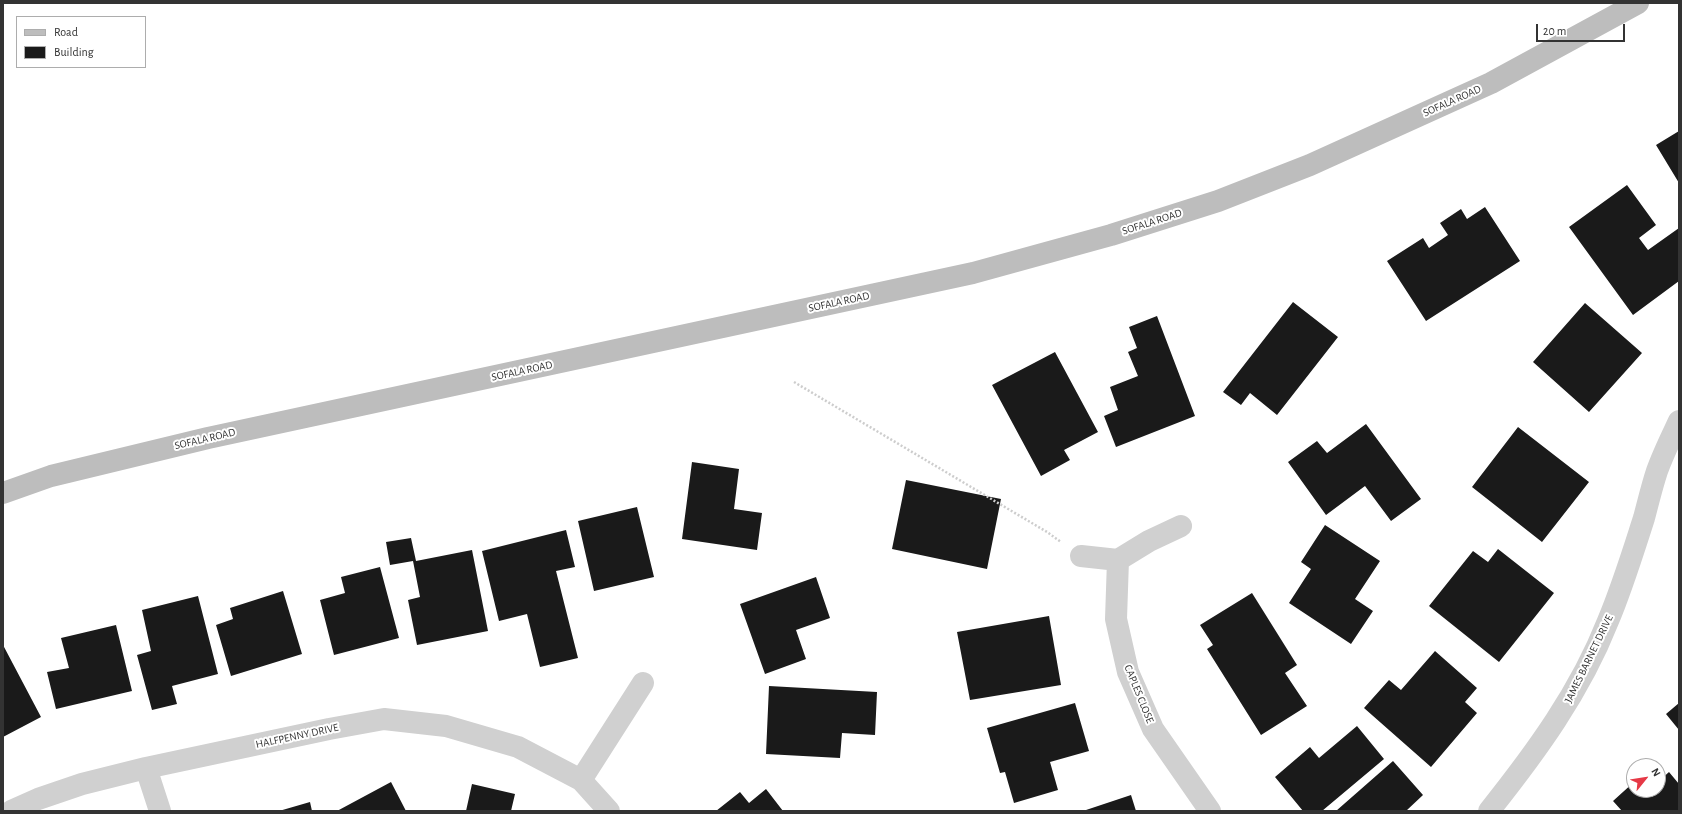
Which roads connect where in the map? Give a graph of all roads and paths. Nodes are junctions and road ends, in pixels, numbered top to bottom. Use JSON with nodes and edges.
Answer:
{"nodes":[{"id":1,"x":1638,"y":3,"type":"edge"},
{"id":2,"x":794,"y":382,"type":"dead end"},
{"id":3,"x":1679,"y":421,"type":"edge"},
{"id":4,"x":3,"y":493,"type":"edge"},
{"id":5,"x":1181,"y":526,"type":"dead end"},
{"id":6,"x":1081,"y":556,"type":"joint"},
{"id":7,"x":1118,"y":560,"type":"junction"},
{"id":8,"x":643,"y":682,"type":"dead end"},
{"id":9,"x":146,"y":768,"type":"junction"},
{"id":10,"x":581,"y":780,"type":"junction"},
{"id":11,"x":11,"y":811,"type":"edge"},
{"id":12,"x":160,"y":811,"type":"edge"},
{"id":13,"x":609,"y":811,"type":"edge"},
{"id":14,"x":1210,"y":811,"type":"edge"},
{"id":15,"x":1489,"y":811,"type":"edge"}],
"edges":[{"from":1,"to":4,"type":"main road","name":"SOFALA ROAD"},
{"from":2,"to":6,"type":"path"},
{"from":3,"to":15,"type":"street","name":"JAMES BARNET DRIVE"},
{"from":5,"to":7,"type":"street"},
{"from":6,"to":7,"type":"street"},
{"from":7,"to":14,"type":"street","name":"CAPLES CLOSE"},
{"from":8,"to":10,"type":"street"},
{"from":9,"to":10,"type":"street","name":"HALFPENNY DRIVE"},
{"from":9,"to":11,"type":"street","name":"HALFPENNY DRIVE"},
{"from":9,"to":12,"type":"street"},
{"from":10,"to":13,"type":"street","name":"HALFPENNY DRIVE"}]}
